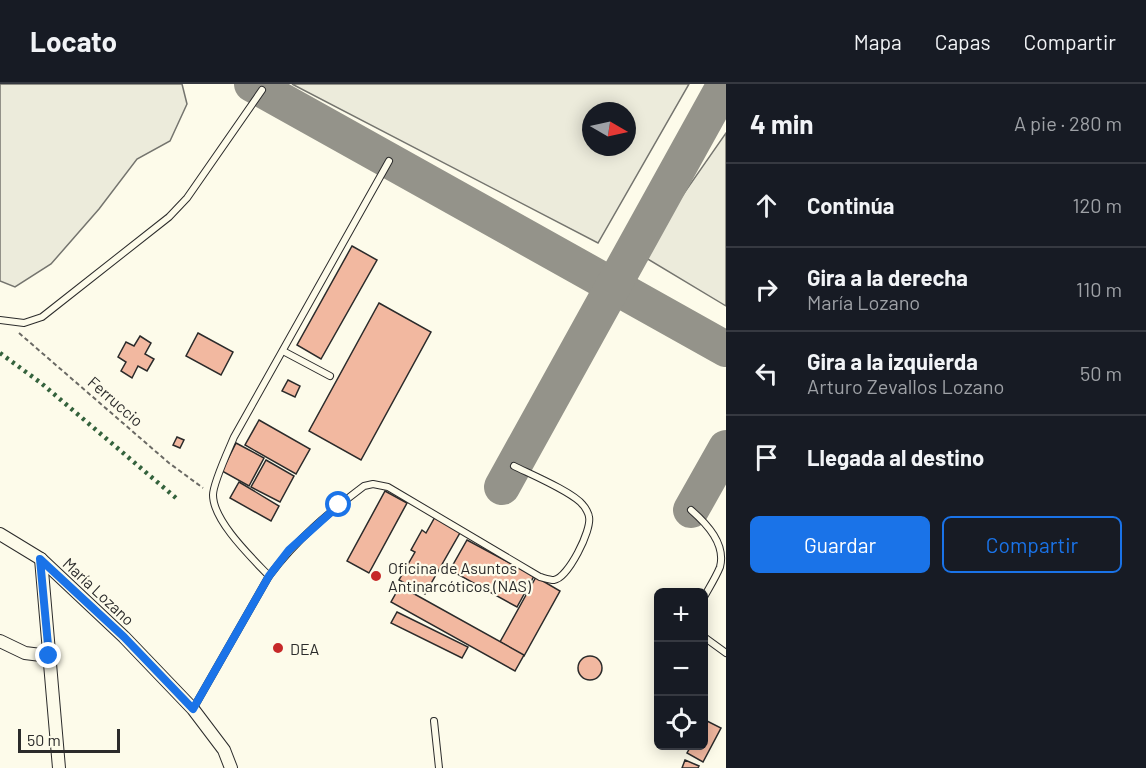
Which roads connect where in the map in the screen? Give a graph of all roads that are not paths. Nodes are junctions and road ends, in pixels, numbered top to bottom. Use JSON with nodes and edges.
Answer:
{"nodes":[{"id":1,"x":262,"y":90,"type":"dead end"},
{"id":2,"x":389,"y":161,"type":"dead end"},
{"id":3,"x":3,"y":321,"type":"edge"},
{"id":4,"x":283,"y":351,"type":"junction"},
{"id":5,"x":330,"y":376,"type":"dead end"},
{"id":6,"x":514,"y":466,"type":"dead end"},
{"id":7,"x":691,"y":510,"type":"dead end"},
{"id":8,"x":0,"y":534,"type":"edge"},
{"id":9,"x":40,"y":559,"type":"junction"},
{"id":10,"x":269,"y":576,"type":"junction"},
{"id":11,"x":708,"y":590,"type":"edge"},
{"id":12,"x":708,"y":640,"type":"edge"},
{"id":13,"x":0,"y":641,"type":"edge"},
{"id":14,"x":726,"y":653,"type":"edge"},
{"id":15,"x":49,"y":656,"type":"junction"},
{"id":16,"x":193,"y":709,"type":"junction"},
{"id":17,"x":434,"y":721,"type":"dead end"},
{"id":18,"x":59,"y":768,"type":"edge"},
{"id":19,"x":231,"y":768,"type":"edge"},
{"id":20,"x":439,"y":768,"type":"edge"}],
"edges":[{"from":1,"to":3,"type":"lane"},
{"from":2,"to":4,"type":"lane"},
{"from":4,"to":5,"type":"lane"},
{"from":4,"to":10,"type":"lane"},
{"from":6,"to":10,"type":"lane"},
{"from":7,"to":11,"type":"lane"},
{"from":8,"to":9,"type":"street","name":"María Lozano"},
{"from":9,"to":15,"type":"street"},
{"from":9,"to":16,"type":"street","name":"María Lozano"},
{"from":10,"to":16,"type":"lane"},
{"from":12,"to":14,"type":"lane"},
{"from":13,"to":15,"type":"street"},
{"from":15,"to":18,"type":"street"},
{"from":16,"to":19,"type":"street","name":"María Lozano"},
{"from":17,"to":20,"type":"lane"}]}
